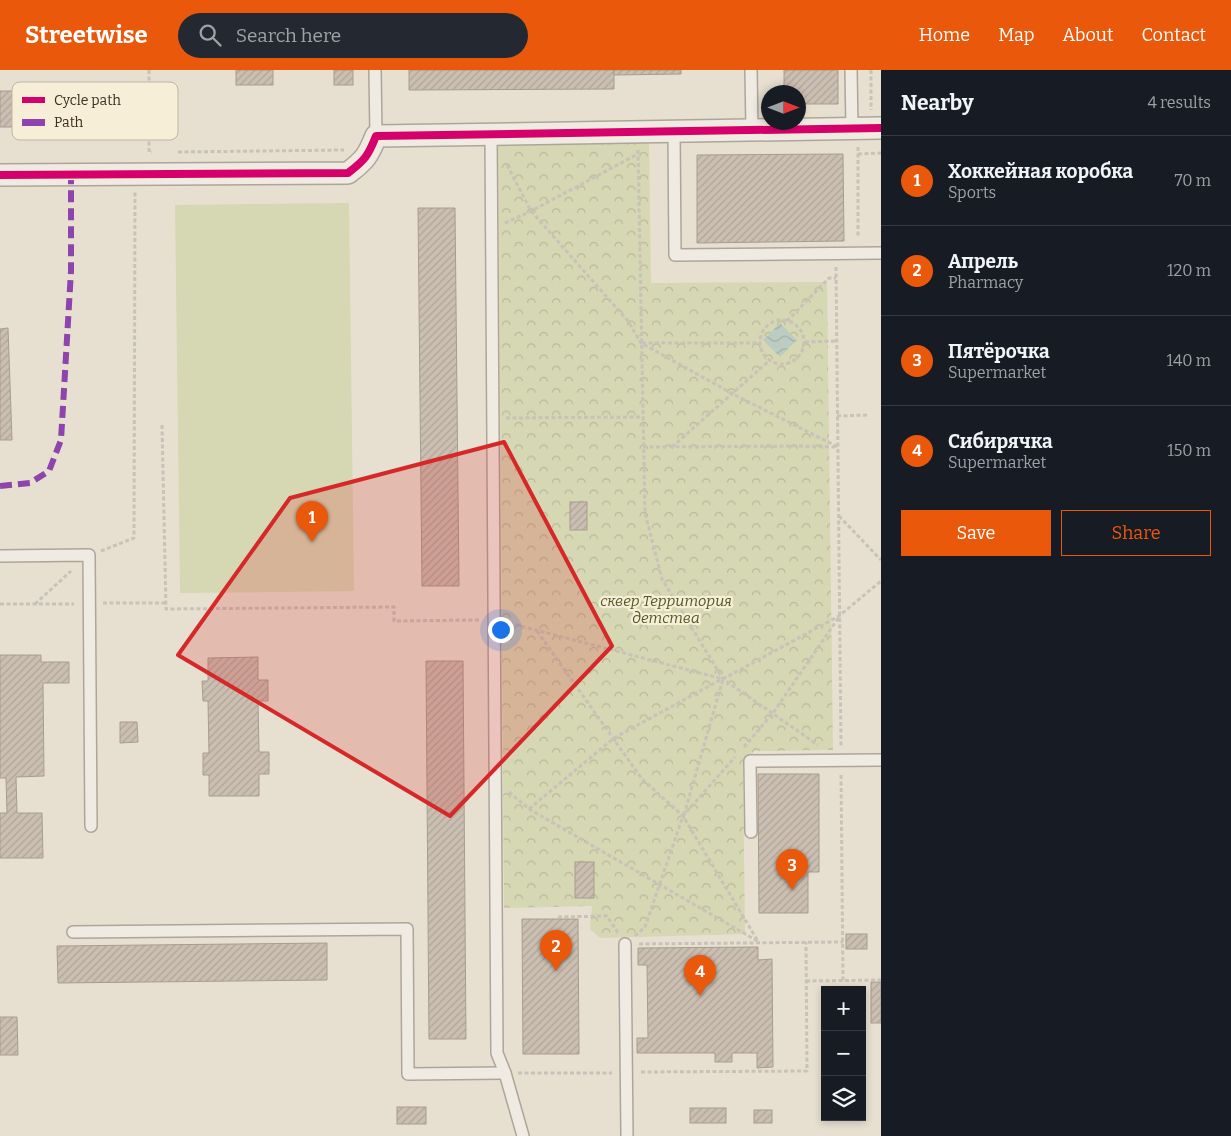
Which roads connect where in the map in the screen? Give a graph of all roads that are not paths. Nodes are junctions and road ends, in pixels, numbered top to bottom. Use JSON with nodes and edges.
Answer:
{"nodes":[{"id":1,"x":375,"y":70,"type":"edge"},
{"id":2,"x":751,"y":70,"type":"edge"},
{"id":3,"x":851,"y":70,"type":"edge"},
{"id":4,"x":865,"y":129,"type":"edge"},
{"id":5,"x":752,"y":130,"type":"junction"},
{"id":6,"x":674,"y":131,"type":"junction"},
{"id":7,"x":491,"y":134,"type":"junction"},
{"id":8,"x":376,"y":136,"type":"junction"},
{"id":9,"x":0,"y":175,"type":"edge"},
{"id":10,"x":881,"y":253,"type":"edge"},
{"id":11,"x":0,"y":556,"type":"edge"},
{"id":12,"x":881,"y":760,"type":"edge"},
{"id":13,"x":91,"y":826,"type":"dead end"},
{"id":14,"x":751,"y":832,"type":"dead end"},
{"id":15,"x":74,"y":932,"type":"dead end"},
{"id":16,"x":626,"y":944,"type":"road end"},
{"id":17,"x":505,"y":1074,"type":"junction"},
{"id":18,"x":523,"y":1136,"type":"edge"},
{"id":19,"x":627,"y":1136,"type":"edge"}],
"edges":[{"from":1,"to":8,"type":"lane"},
{"from":2,"to":5,"type":"lane"},
{"from":3,"to":4,"type":"lane"},
{"from":4,"to":5,"type":"street"},
{"from":5,"to":6,"type":"street"},
{"from":6,"to":7,"type":"street"},
{"from":6,"to":10,"type":"lane"},
{"from":7,"to":8,"type":"street"},
{"from":7,"to":17,"type":"lane"},
{"from":8,"to":9,"type":"street"},
{"from":11,"to":13,"type":"lane"},
{"from":12,"to":14,"type":"lane"},
{"from":15,"to":17,"type":"lane"},
{"from":16,"to":19,"type":"lane"},
{"from":17,"to":18,"type":"lane"}]}
